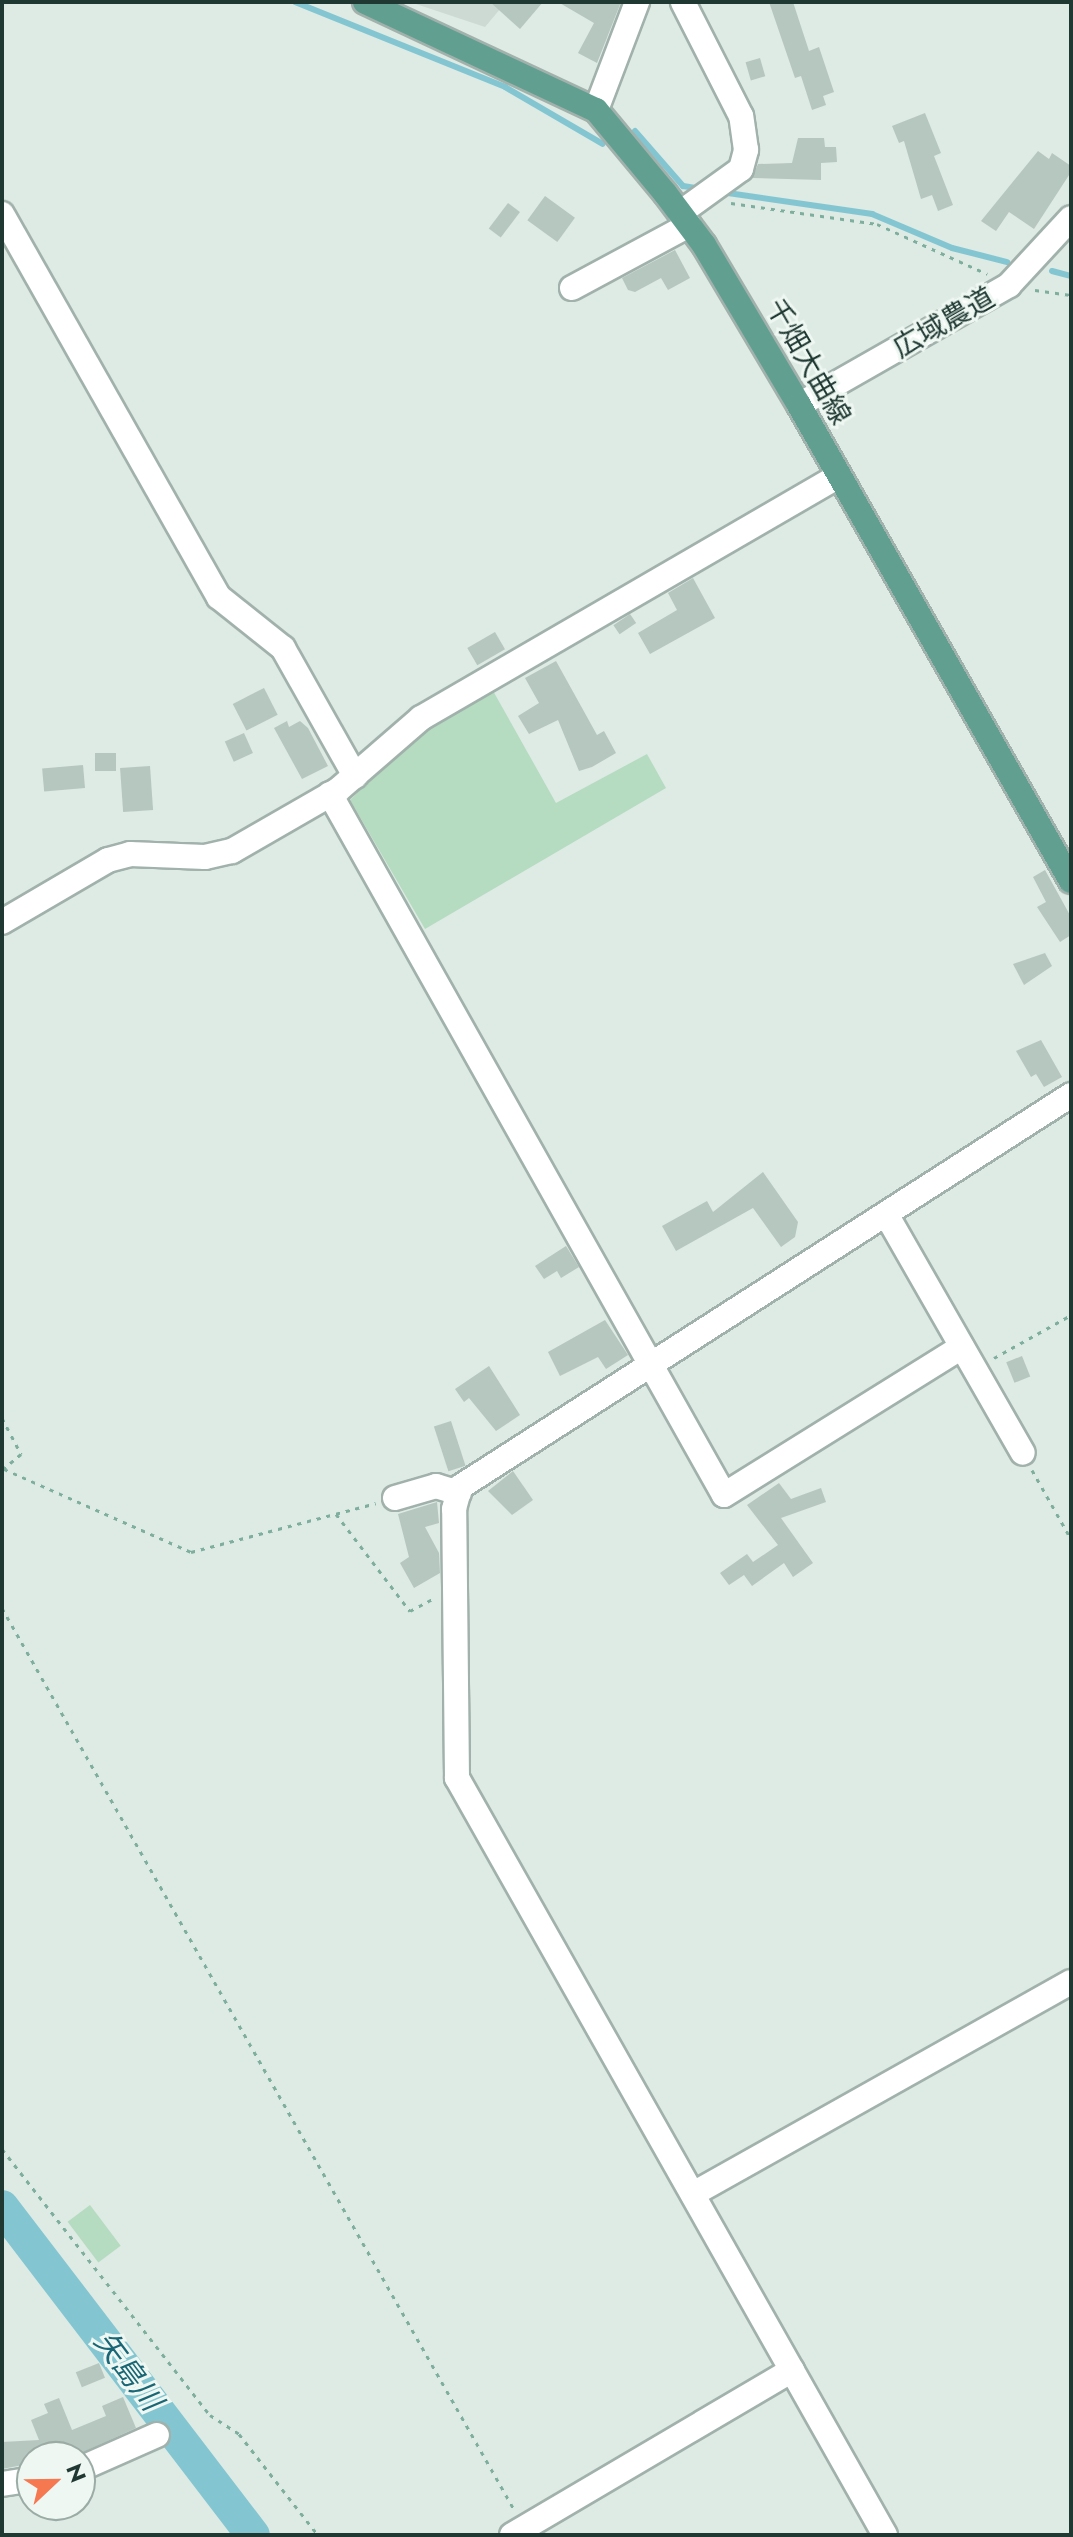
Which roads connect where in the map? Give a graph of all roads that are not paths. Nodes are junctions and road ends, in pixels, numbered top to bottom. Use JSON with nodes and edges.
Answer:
{"nodes":[{"id":1,"x":365,"y":2,"type":"edge"},
{"id":2,"x":637,"y":2,"type":"edge"},
{"id":3,"x":683,"y":2,"type":"edge"},
{"id":4,"x":596,"y":110,"type":"junction"},
{"id":5,"x":2,"y":214,"type":"edge"},
{"id":6,"x":1071,"y":218,"type":"edge"},
{"id":7,"x":685,"y":219,"type":"junction"},
{"id":8,"x":572,"y":288,"type":"dead end"},
{"id":9,"x":799,"y":405,"type":"junction"},
{"id":10,"x":839,"y":476,"type":"junction"},
{"id":11,"x":355,"y":776,"type":"junction"},
{"id":12,"x":330,"y":794,"type":"junction"},
{"id":13,"x":1071,"y":881,"type":"edge"},
{"id":14,"x":2,"y":922,"type":"edge"},
{"id":15,"x":1071,"y":1095,"type":"edge"},
{"id":16,"x":886,"y":1214,"type":"junction"},
{"id":17,"x":962,"y":1347,"type":"junction"},
{"id":18,"x":652,"y":1364,"type":"junction"},
{"id":19,"x":1023,"y":1453,"type":"road end"},
{"id":20,"x":459,"y":1493,"type":"junction"},
{"id":21,"x":395,"y":1498,"type":"road end"},
{"id":22,"x":1071,"y":1982,"type":"edge"},
{"id":23,"x":693,"y":2194,"type":"junction"},
{"id":24,"x":792,"y":2370,"type":"junction"},
{"id":25,"x":157,"y":2435,"type":"dead end"},
{"id":26,"x":96,"y":2462,"type":"edge"},
{"id":27,"x":519,"y":2531,"type":"edge"},
{"id":28,"x":885,"y":2535,"type":"edge"}],
"edges":[{"from":1,"to":4,"type":"main road","name":"千畑大曲線"},
{"from":2,"to":4,"type":"street"},
{"from":3,"to":7,"type":"street"},
{"from":4,"to":7,"type":"main road","name":"千畑大曲線"},
{"from":5,"to":11,"type":"street"},
{"from":6,"to":9,"type":"street","name":"広域農道"},
{"from":7,"to":8,"type":"street"},
{"from":7,"to":9,"type":"main road","name":"千畑大曲線"},
{"from":9,"to":10,"type":"main road","name":"千畑大曲線"},
{"from":10,"to":11,"type":"street"},
{"from":10,"to":13,"type":"main road","name":"千畑大曲線"},
{"from":11,"to":12,"type":"street"},
{"from":12,"to":14,"type":"street"},
{"from":12,"to":18,"type":"street"},
{"from":15,"to":16,"type":"street"},
{"from":16,"to":17,"type":"street"},
{"from":16,"to":18,"type":"street"},
{"from":17,"to":18,"type":"street"},
{"from":17,"to":19,"type":"street"},
{"from":18,"to":20,"type":"street"},
{"from":20,"to":21,"type":"street"},
{"from":20,"to":23,"type":"street"},
{"from":22,"to":23,"type":"street"},
{"from":23,"to":24,"type":"street"},
{"from":24,"to":27,"type":"street"},
{"from":24,"to":28,"type":"street"},
{"from":25,"to":26,"type":"street"}]}
